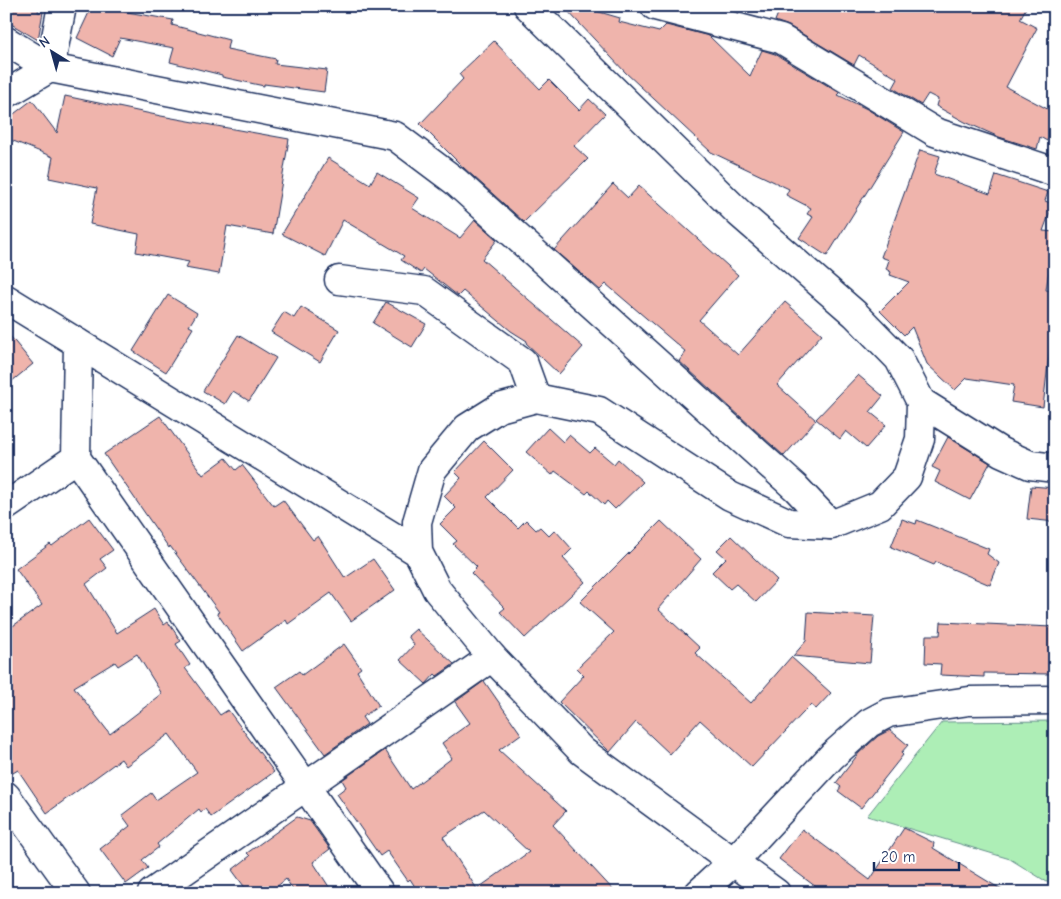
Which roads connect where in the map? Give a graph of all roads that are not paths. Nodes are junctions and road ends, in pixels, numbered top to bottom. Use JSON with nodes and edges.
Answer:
{"nodes":[{"id":1,"x":62,"y":6,"type":"edge"},
{"id":2,"x":528,"y":6,"type":"edge"},
{"id":3,"x":655,"y":6,"type":"edge"},
{"id":4,"x":6,"y":41,"type":"edge"},
{"id":5,"x":50,"y":68,"type":"junction"},
{"id":6,"x":6,"y":94,"type":"edge"},
{"id":7,"x":1055,"y":172,"type":"edge"},
{"id":8,"x":339,"y":280,"type":"dead end"},
{"id":9,"x":6,"y":299,"type":"edge"},
{"id":10,"x":78,"y":343,"type":"junction"},
{"id":11,"x":536,"y":398,"type":"junction"},
{"id":12,"x":921,"y":402,"type":"junction"},
{"id":13,"x":76,"y":458,"type":"junction"},
{"id":14,"x":1055,"y":468,"type":"edge"},
{"id":15,"x":6,"y":506,"type":"edge"},
{"id":16,"x":831,"y":525,"type":"junction"},
{"id":17,"x":418,"y":552,"type":"junction"},
{"id":18,"x":492,"y":657,"type":"junction"},
{"id":19,"x":1055,"y":700,"type":"edge"},
{"id":20,"x":306,"y":786,"type":"junction"},
{"id":21,"x":6,"y":796,"type":"edge"},
{"id":22,"x":734,"y":861,"type":"junction"},
{"id":23,"x":76,"y":893,"type":"edge"},
{"id":24,"x":152,"y":893,"type":"edge"},
{"id":25,"x":380,"y":893,"type":"edge"},
{"id":26,"x":699,"y":893,"type":"edge"},
{"id":27,"x":776,"y":893,"type":"edge"}],
"edges":[{"from":1,"to":5,"type":"street"},
{"from":2,"to":12,"type":"street"},
{"from":3,"to":7,"type":"street"},
{"from":4,"to":5,"type":"street"},
{"from":5,"to":6,"type":"street"},
{"from":5,"to":16,"type":"street"},
{"from":8,"to":11,"type":"street"},
{"from":9,"to":10,"type":"street"},
{"from":10,"to":13,"type":"street"},
{"from":10,"to":17,"type":"street"},
{"from":11,"to":16,"type":"street"},
{"from":11,"to":17,"type":"street"},
{"from":12,"to":14,"type":"street"},
{"from":12,"to":16,"type":"street"},
{"from":13,"to":15,"type":"street"},
{"from":13,"to":20,"type":"street"},
{"from":17,"to":18,"type":"street"},
{"from":18,"to":20,"type":"street"},
{"from":18,"to":22,"type":"street"},
{"from":19,"to":22,"type":"street"},
{"from":20,"to":24,"type":"street"},
{"from":20,"to":25,"type":"street"},
{"from":21,"to":23,"type":"street"},
{"from":22,"to":26,"type":"street"},
{"from":22,"to":27,"type":"street"}]}
